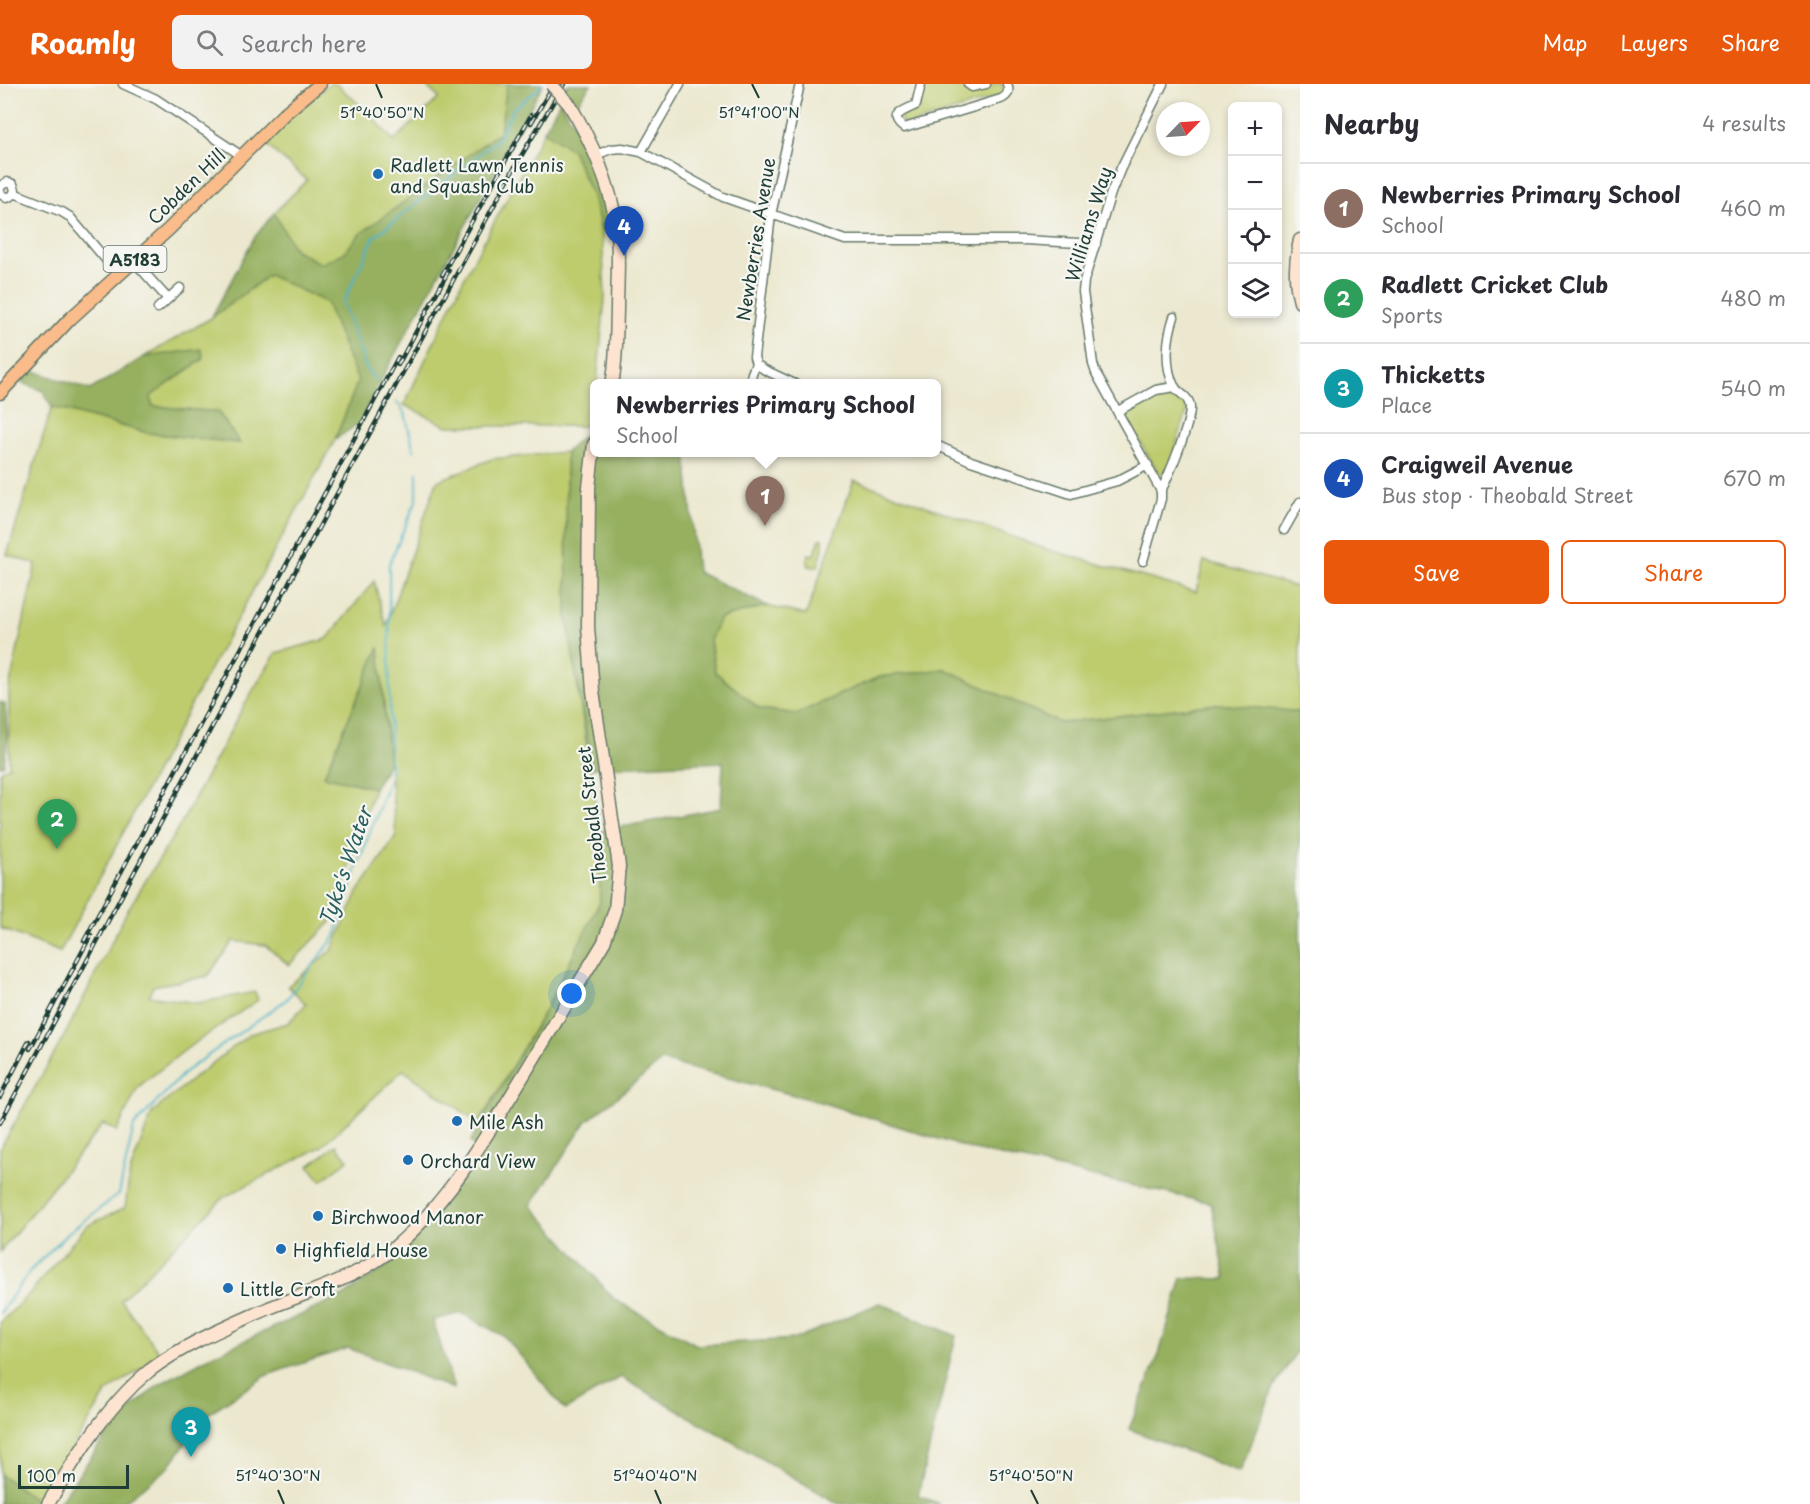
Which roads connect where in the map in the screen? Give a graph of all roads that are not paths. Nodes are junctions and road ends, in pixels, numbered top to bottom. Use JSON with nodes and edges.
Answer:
{"nodes":[{"id":1,"x":123,"y":84,"type":"edge"},
{"id":2,"x":320,"y":84,"type":"edge"},
{"id":3,"x":551,"y":84,"type":"edge"},
{"id":4,"x":680,"y":84,"type":"edge"},
{"id":5,"x":800,"y":84,"type":"edge"},
{"id":6,"x":921,"y":84,"type":"edge"},
{"id":7,"x":968,"y":84,"type":"edge"},
{"id":8,"x":986,"y":84,"type":"edge"},
{"id":9,"x":1007,"y":84,"type":"edge"},
{"id":10,"x":1163,"y":84,"type":"edge"},
{"id":11,"x":642,"y":152,"type":"junction"},
{"id":12,"x":596,"y":155,"type":"junction"},
{"id":13,"x":243,"y":156,"type":"junction"},
{"id":14,"x":0,"y":190,"type":"edge"},
{"id":15,"x":771,"y":214,"type":"junction"},
{"id":16,"x":1300,"y":240,"type":"edge"},
{"id":17,"x":1096,"y":244,"type":"junction"},
{"id":18,"x":133,"y":260,"type":"junction"},
{"id":19,"x":118,"y":273,"type":"junction"},
{"id":20,"x":180,"y":288,"type":"dead end"},
{"id":21,"x":168,"y":299,"type":"junction"},
{"id":22,"x":1300,"y":302,"type":"edge"},
{"id":23,"x":158,"y":308,"type":"dead end"},
{"id":24,"x":1174,"y":317,"type":"dead end"},
{"id":25,"x":756,"y":364,"type":"junction"},
{"id":26,"x":613,"y":379,"type":"edge"},
{"id":27,"x":751,"y":379,"type":"edge"},
{"id":28,"x":784,"y":379,"type":"edge"},
{"id":29,"x":1174,"y":387,"type":"junction"},
{"id":30,"x":0,"y":393,"type":"edge"},
{"id":31,"x":1118,"y":411,"type":"junction"},
{"id":32,"x":941,"y":447,"type":"edge"},
{"id":33,"x":592,"y":457,"type":"edge"},
{"id":34,"x":1148,"y":465,"type":"junction"},
{"id":35,"x":1161,"y":491,"type":"junction"},
{"id":36,"x":1300,"y":502,"type":"edge"},
{"id":37,"x":1284,"y":530,"type":"dead end"},
{"id":38,"x":1143,"y":561,"type":"dead end"},
{"id":39,"x":48,"y":1504,"type":"edge"}],
"edges":[{"from":1,"to":13,"type":"street"},
{"from":2,"to":13,"type":"main road","number":"A5183"},
{"from":3,"to":12,"type":"street","bridge":true},
{"from":4,"to":11,"type":"street"},
{"from":5,"to":15,"type":"street","name":"Newberries Avenue"},
{"from":6,"to":9,"type":"street"},
{"from":7,"to":8,"type":"street"},
{"from":10,"to":17,"type":"street","name":"Williams Way"},
{"from":11,"to":12,"type":"street"},
{"from":11,"to":15,"type":"street"},
{"from":12,"to":26,"type":"street"},
{"from":13,"to":18,"type":"main road","name":"Cobden Hill","number":"A5183"},
{"from":14,"to":19,"type":"street"},
{"from":15,"to":17,"type":"street"},
{"from":15,"to":25,"type":"street","name":"Newberries Avenue"},
{"from":16,"to":22,"type":"street"},
{"from":17,"to":31,"type":"street","name":"Williams Way"},
{"from":18,"to":19,"type":"main road","name":"Cobden Hill","number":"A5183"},
{"from":18,"to":21,"type":"street"},
{"from":19,"to":30,"type":"main road","name":"Cobden Hill","number":"A5183"},
{"from":20,"to":21,"type":"street"},
{"from":21,"to":23,"type":"street"},
{"from":24,"to":29,"type":"street"},
{"from":25,"to":27,"type":"street","name":"Newberries Avenue"},
{"from":25,"to":28,"type":"street"},
{"from":29,"to":31,"type":"street"},
{"from":29,"to":35,"type":"street"},
{"from":31,"to":34,"type":"street","name":"Williams Way"},
{"from":32,"to":34,"type":"street"},
{"from":33,"to":39,"type":"street","name":"Theobald Street"},
{"from":34,"to":35,"type":"street","name":"Williams Way"},
{"from":35,"to":38,"type":"street"},
{"from":36,"to":37,"type":"street"}]}
